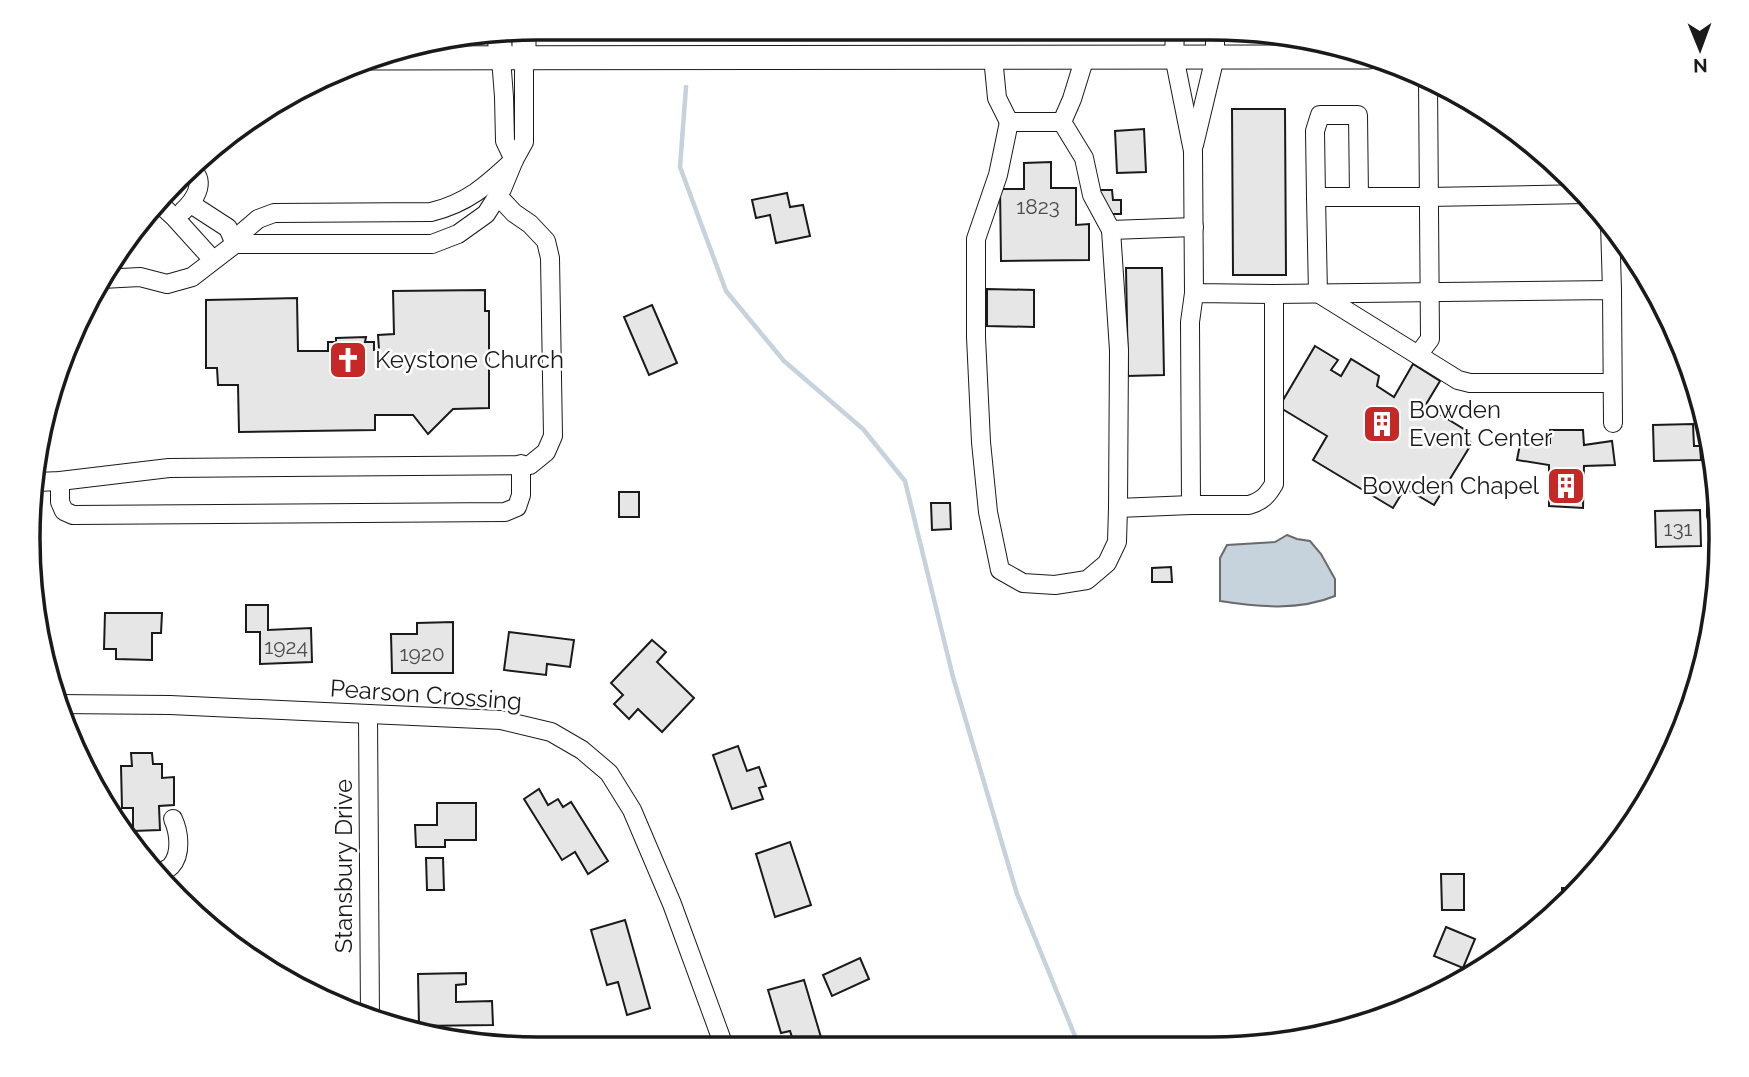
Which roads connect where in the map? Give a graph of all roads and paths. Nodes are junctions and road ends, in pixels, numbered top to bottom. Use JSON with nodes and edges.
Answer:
{"nodes":[{"id":1,"x":524,"y":40,"type":"edge"},
{"id":2,"x":1175,"y":40,"type":"edge"},
{"id":3,"x":1215,"y":40,"type":"edge"},
{"id":4,"x":499,"y":42,"type":"edge"},
{"id":5,"x":1174,"y":56,"type":"junction"},
{"id":6,"x":993,"y":57,"type":"junction"},
{"id":7,"x":1085,"y":57,"type":"junction"},
{"id":8,"x":1215,"y":57,"type":"junction"},
{"id":9,"x":1339,"y":57,"type":"edge"},
{"id":10,"x":407,"y":58,"type":"edge"},
{"id":11,"x":500,"y":58,"type":"junction"},
{"id":12,"x":524,"y":58,"type":"junction"},
{"id":13,"x":1428,"y":91,"type":"edge"},
{"id":14,"x":1009,"y":122,"type":"junction"},
{"id":15,"x":1062,"y":122,"type":"junction"},
{"id":16,"x":1193,"y":150,"type":"junction"},
{"id":17,"x":514,"y":160,"type":"junction"},
{"id":18,"x":197,"y":176,"type":"edge"},
{"id":19,"x":1571,"y":194,"type":"edge"},
{"id":20,"x":498,"y":196,"type":"junction"},
{"id":21,"x":1316,"y":197,"type":"junction"},
{"id":22,"x":1359,"y":197,"type":"junction"},
{"id":23,"x":1428,"y":197,"type":"junction"},
{"id":24,"x":191,"y":204,"type":"junction"},
{"id":25,"x":165,"y":209,"type":"edge"},
{"id":26,"x":175,"y":218,"type":"junction"},
{"id":27,"x":1194,"y":227,"type":"junction"},
{"id":28,"x":1111,"y":230,"type":"junction"},
{"id":29,"x":1611,"y":242,"type":"edge"},
{"id":30,"x":235,"y":244,"type":"junction"},
{"id":31,"x":213,"y":260,"type":"junction"},
{"id":32,"x":114,"y":278,"type":"edge"},
{"id":33,"x":1612,"y":290,"type":"junction"},
{"id":34,"x":1430,"y":292,"type":"junction"},
{"id":35,"x":1194,"y":293,"type":"junction"},
{"id":36,"x":1318,"y":293,"type":"junction"},
{"id":37,"x":1274,"y":294,"type":"junction"},
{"id":38,"x":1418,"y":355,"type":"junction"},
{"id":39,"x":1612,"y":383,"type":"junction"},
{"id":40,"x":1613,"y":423,"type":"dead end"},
{"id":41,"x":521,"y":464,"type":"junction"},
{"id":42,"x":60,"y":481,"type":"junction"},
{"id":43,"x":44,"y":482,"type":"edge"},
{"id":44,"x":1191,"y":505,"type":"junction"},
{"id":45,"x":1118,"y":508,"type":"junction"},
{"id":46,"x":69,"y":704,"type":"edge"},
{"id":47,"x":368,"y":715,"type":"junction"},
{"id":48,"x":173,"y":819,"type":"dead end"},
{"id":49,"x":166,"y":869,"type":"edge"},
{"id":50,"x":370,"y":1007,"type":"edge"},
{"id":51,"x":721,"y":1037,"type":"edge"}],
"edges":[{"from":1,"to":12,"type":"main road"},
{"from":2,"to":5,"type":"street"},
{"from":3,"to":8,"type":"street"},
{"from":4,"to":11,"type":"main road"},
{"from":5,"to":7,"type":"main road"},
{"from":5,"to":8,"type":"main road"},
{"from":5,"to":16,"type":"street"},
{"from":6,"to":7,"type":"main road"},
{"from":6,"to":12,"type":"main road"},
{"from":6,"to":14,"type":"street"},
{"from":7,"to":15,"type":"street"},
{"from":8,"to":9,"type":"main road"},
{"from":8,"to":16,"type":"street"},
{"from":10,"to":11,"type":"main road"},
{"from":11,"to":12,"type":"main road"},
{"from":11,"to":17,"type":"street"},
{"from":12,"to":17,"type":"street"},
{"from":13,"to":23,"type":"street"},
{"from":14,"to":15,"type":"street"},
{"from":14,"to":45,"type":"street"},
{"from":15,"to":28,"type":"street"},
{"from":16,"to":27,"type":"street"},
{"from":17,"to":20,"type":"street"},
{"from":17,"to":30,"type":"street"},
{"from":18,"to":24,"type":"street"},
{"from":19,"to":23,"type":"street"},
{"from":20,"to":30,"type":"street"},
{"from":20,"to":41,"type":"street"},
{"from":21,"to":22,"type":"street"},
{"from":21,"to":22,"type":"street"},
{"from":21,"to":36,"type":"street"},
{"from":22,"to":23,"type":"street"},
{"from":23,"to":34,"type":"street"},
{"from":24,"to":26,"type":"street"},
{"from":24,"to":30,"type":"street"},
{"from":25,"to":26,"type":"street"},
{"from":26,"to":31,"type":"street"},
{"from":27,"to":28,"type":"street"},
{"from":27,"to":35,"type":"street"},
{"from":28,"to":45,"type":"street"},
{"from":29,"to":33,"type":"street"},
{"from":30,"to":31,"type":"street"},
{"from":31,"to":32,"type":"street"},
{"from":33,"to":34,"type":"street"},
{"from":33,"to":39,"type":"street"},
{"from":34,"to":36,"type":"street"},
{"from":34,"to":38,"type":"street"},
{"from":35,"to":37,"type":"street"},
{"from":35,"to":44,"type":"street"},
{"from":36,"to":37,"type":"street"},
{"from":36,"to":38,"type":"street"},
{"from":37,"to":44,"type":"street"},
{"from":38,"to":39,"type":"street"},
{"from":39,"to":40,"type":"street"},
{"from":41,"to":42,"type":"street"},
{"from":41,"to":42,"type":"street"},
{"from":42,"to":43,"type":"street"},
{"from":44,"to":45,"type":"street"},
{"from":46,"to":47,"type":"street","name":"Pearson Crossing"},
{"from":47,"to":50,"type":"street","name":"Stansbury Drive"},
{"from":47,"to":51,"type":"street","name":"Pearson Crossing"},
{"from":48,"to":49,"type":"street"}]}
